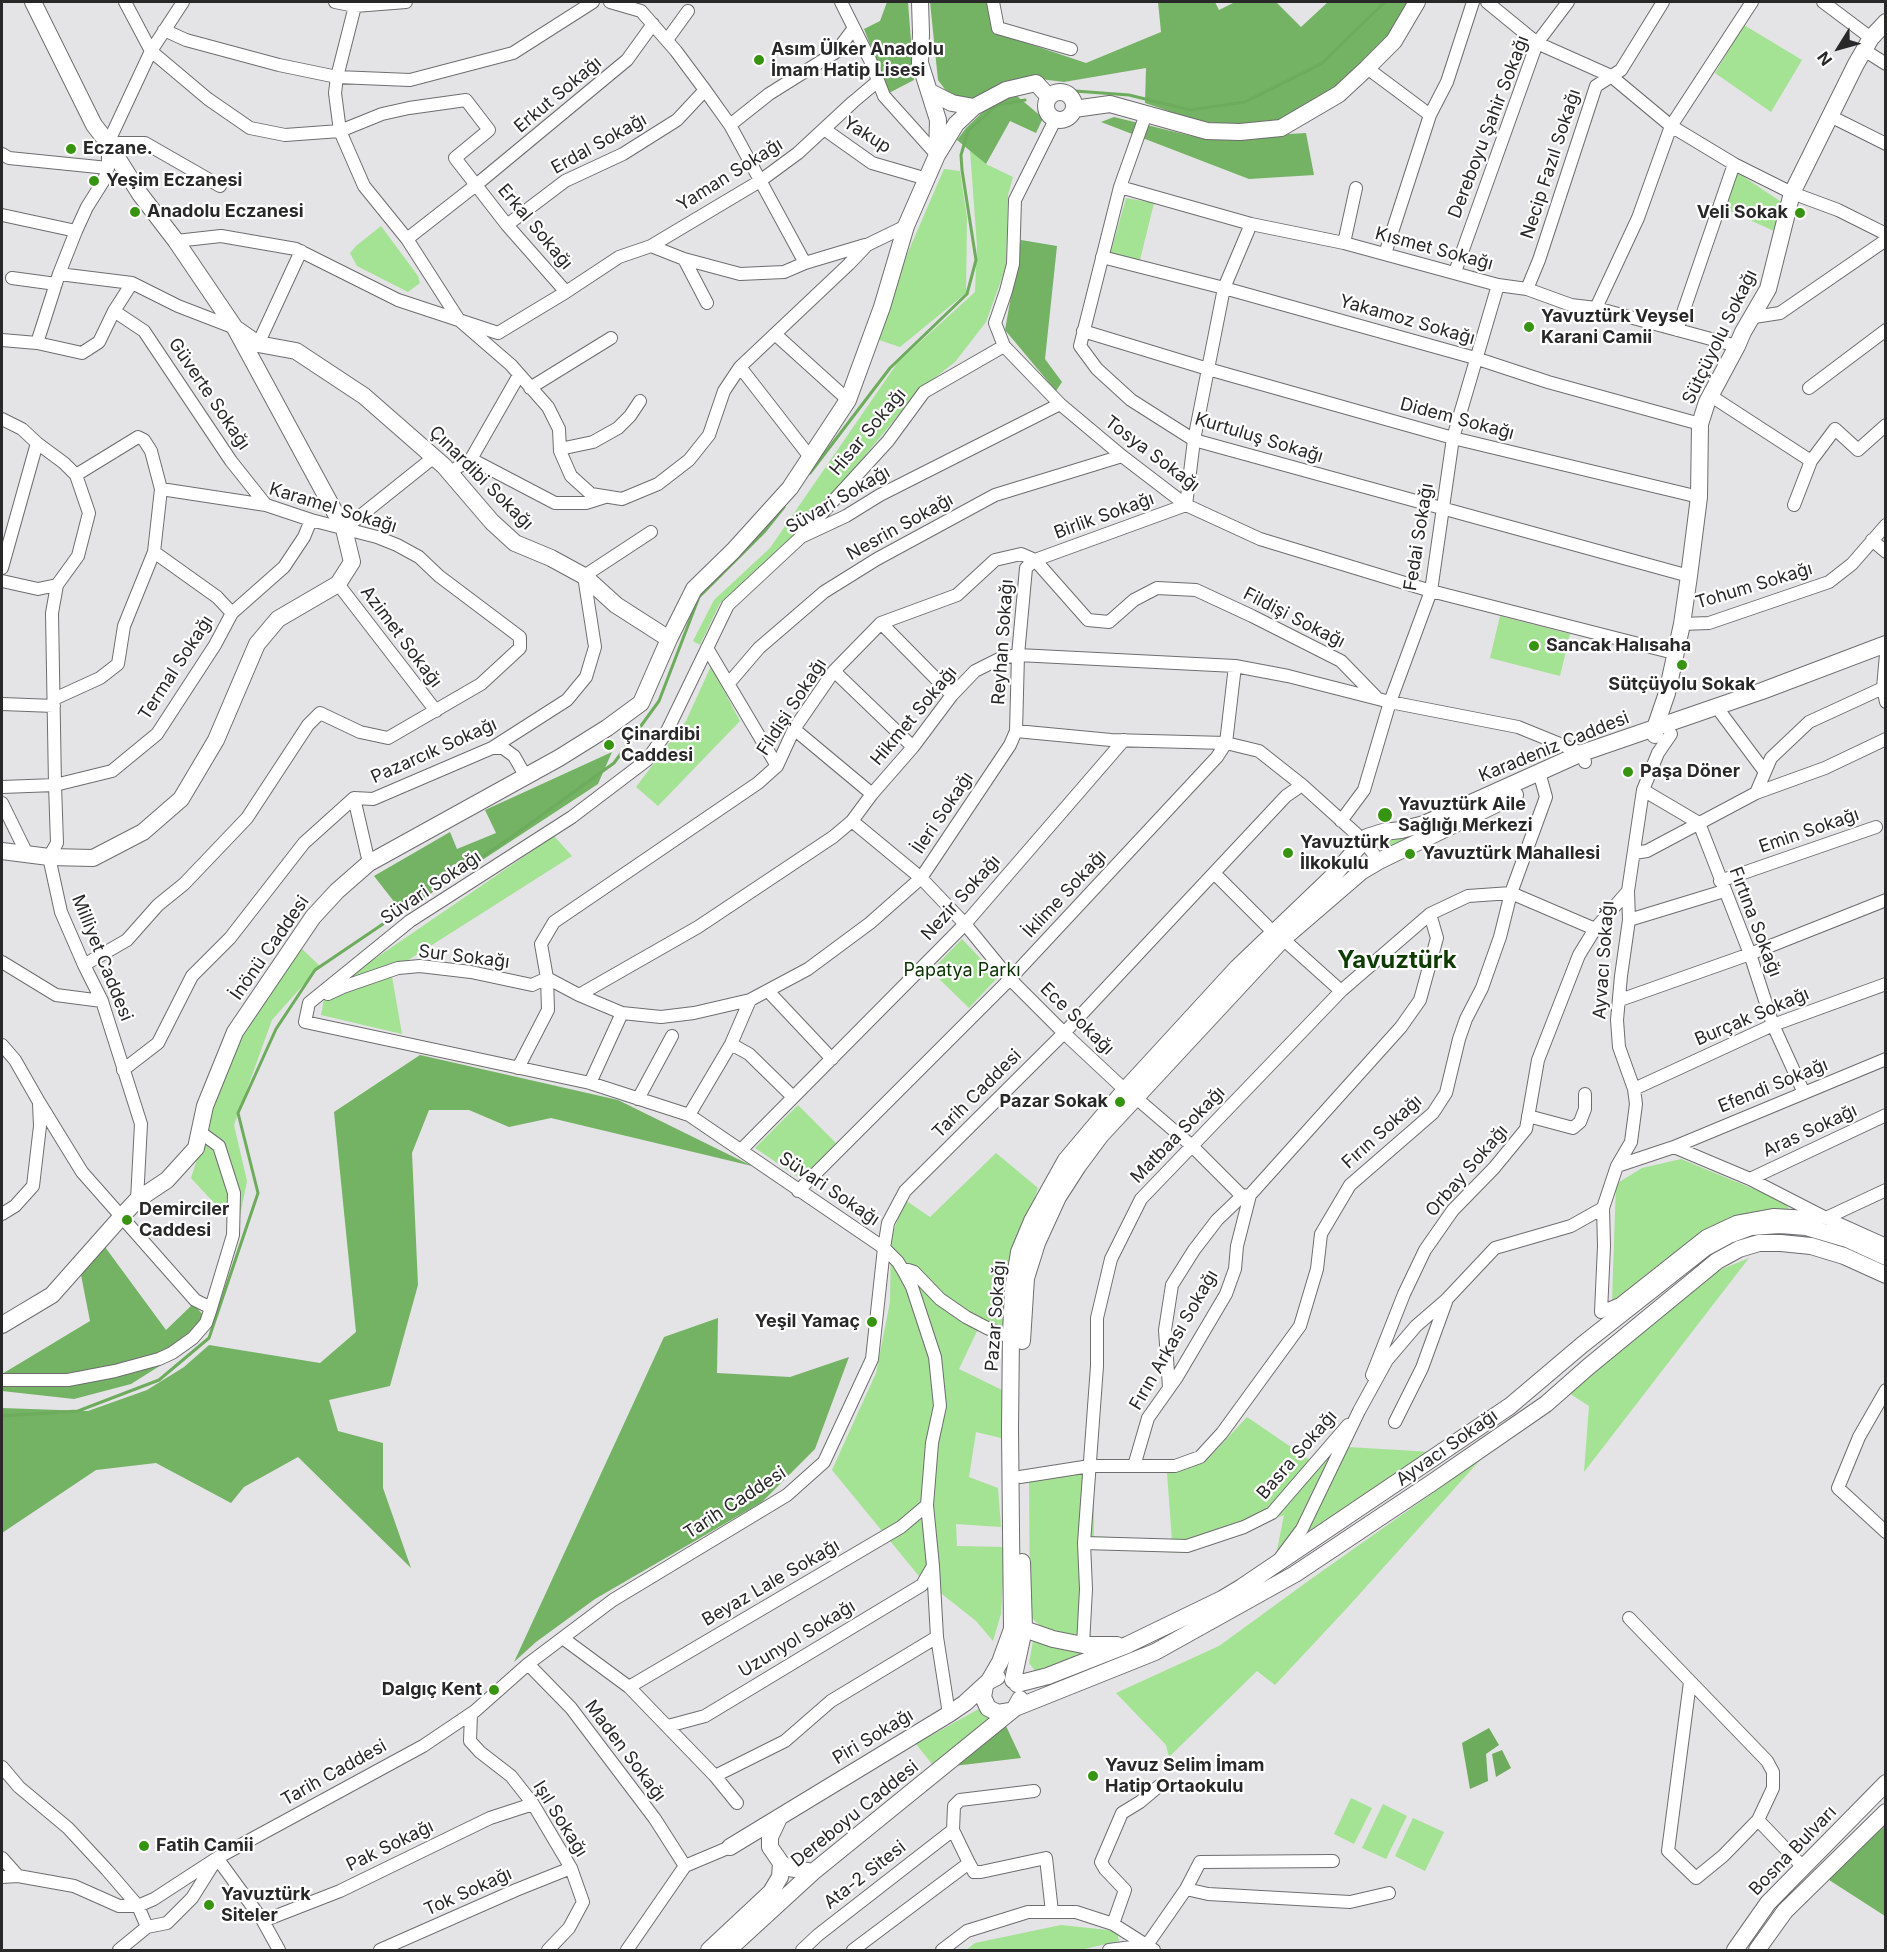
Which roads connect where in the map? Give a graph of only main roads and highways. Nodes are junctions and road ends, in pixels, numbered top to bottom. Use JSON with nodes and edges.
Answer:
{"nodes":[{"id":1,"x":33,"y":2,"type":"edge"},
{"id":2,"x":920,"y":2,"type":"edge"},
{"id":3,"x":1417,"y":2,"type":"edge"},
{"id":4,"x":1886,"y":22,"type":"edge"},
{"id":5,"x":930,"y":92,"type":"junction"},
{"id":6,"x":1049,"y":97,"type":"junction"},
{"id":7,"x":952,"y":103,"type":"junction"},
{"id":8,"x":974,"y":107,"type":"junction"},
{"id":9,"x":1074,"y":109,"type":"junction"},
{"id":10,"x":938,"y":120,"type":"junction"},
{"id":11,"x":956,"y":124,"type":"junction"},
{"id":12,"x":937,"y":155,"type":"junction"},
{"id":13,"x":235,"y":328,"type":"junction"},
{"id":14,"x":669,"y":639,"type":"junction"},
{"id":15,"x":1886,"y":644,"type":"edge"},
{"id":16,"x":1762,"y":691,"type":"junction"},
{"id":17,"x":1662,"y":735,"type":"junction"},
{"id":18,"x":1541,"y":776,"type":"junction"},
{"id":19,"x":1363,"y":840,"type":"joint"},
{"id":20,"x":2,"y":851,"type":"edge"},
{"id":21,"x":1379,"y":861,"type":"joint"},
{"id":22,"x":1279,"y":936,"type":"junction"},
{"id":23,"x":1130,"y":1094,"type":"junction"},
{"id":24,"x":1886,"y":1257,"type":"edge"},
{"id":25,"x":1886,"y":1275,"type":"edge"},
{"id":26,"x":2,"y":1325,"type":"edge"},
{"id":27,"x":1024,"y":1629,"type":"junction"},
{"id":28,"x":1127,"y":1645,"type":"junction"},
{"id":29,"x":1015,"y":1682,"type":"junction"},
{"id":30,"x":987,"y":1683,"type":"junction"},
{"id":31,"x":1012,"y":1710,"type":"junction"},
{"id":32,"x":1886,"y":1783,"type":"edge"},
{"id":33,"x":1886,"y":1812,"type":"edge"},
{"id":34,"x":779,"y":1818,"type":"junction"},
{"id":35,"x":770,"y":1847,"type":"junction"},
{"id":36,"x":781,"y":1863,"type":"junction"},
{"id":37,"x":813,"y":1872,"type":"junction"},
{"id":38,"x":709,"y":1950,"type":"edge"},
{"id":39,"x":728,"y":1950,"type":"edge"},
{"id":40,"x":1735,"y":1950,"type":"edge"},
{"id":41,"x":1757,"y":1950,"type":"edge"}],
"edges":[{"from":1,"to":13,"type":"main road"},
{"from":2,"to":5,"type":"main road"},
{"from":3,"to":9,"type":"main road"},
{"from":4,"to":17,"type":"main road","name":"Sütçüyolu Sokağı"},
{"from":5,"to":7,"type":"main road"},
{"from":5,"to":10,"type":"main road"},
{"from":6,"to":8,"type":"main road"},
{"from":6,"to":9,"type":"main road"},
{"from":6,"to":9,"type":"main road"},
{"from":7,"to":8,"type":"main road"},
{"from":7,"to":11,"type":"main road"},
{"from":8,"to":11,"type":"main road"},
{"from":10,"to":11,"type":"main road"},
{"from":10,"to":12,"type":"main road"},
{"from":11,"to":12,"type":"main road"},
{"from":12,"to":14,"type":"main road","name":"İnönü Caddesi"},
{"from":13,"to":14,"type":"main road","name":"Çınardibi Sokağı"},
{"from":13,"to":20,"type":"main road"},
{"from":14,"to":26,"type":"main road","name":"İnönü Caddesi"},
{"from":15,"to":16,"type":"main road","name":"Karadeniz Caddesi"},
{"from":16,"to":17,"type":"main road","name":"Karadeniz Caddesi"},
{"from":16,"to":17,"type":"main road","name":"Karadeniz Caddesi"},
{"from":17,"to":18,"type":"main road","name":"Karadeniz Caddesi"},
{"from":18,"to":19,"type":"main road","name":"Karadeniz Caddesi"},
{"from":18,"to":21,"type":"main road","name":"Karadeniz Caddesi"},
{"from":19,"to":22,"type":"main road","name":"Pazar Sokağı"},
{"from":21,"to":22,"type":"main road","name":"Pazar Sokağı"},
{"from":22,"to":23,"type":"main road","name":"Pazar Sokağı"},
{"from":23,"to":27,"type":"main road","name":"Pazar Sokağı"},
{"from":23,"to":30,"type":"main road","name":"Pazar Sokağı"},
{"from":24,"to":28,"type":"main road"},
{"from":25,"to":31,"type":"main road","name":"Ayvacı Sokağı"},
{"from":27,"to":28,"type":"main road"},
{"from":27,"to":29,"type":"main road","name":"Pazar Sokağı"},
{"from":28,"to":29,"type":"main road"},
{"from":29,"to":30,"type":"main road"},
{"from":29,"to":31,"type":"main road"},
{"from":30,"to":31,"type":"main road"},
{"from":30,"to":34,"type":"main road","name":"Piri Sokağı"},
{"from":31,"to":37,"type":"main road","name":"Dereboyu Caddesi"},
{"from":32,"to":40,"type":"main road","name":"Bosna Bulvarı"},
{"from":33,"to":41,"type":"main road","name":"Bosna Bulvarı"},
{"from":34,"to":35,"type":"main road"},
{"from":34,"to":35,"type":"main road","name":"Piri Sokağı"},
{"from":35,"to":36,"type":"main road"},
{"from":36,"to":37,"type":"main road"},
{"from":36,"to":38,"type":"main road","name":"Dereboyu Caddesi"},
{"from":37,"to":39,"type":"main road","name":"Dereboyu Caddesi"}]}
